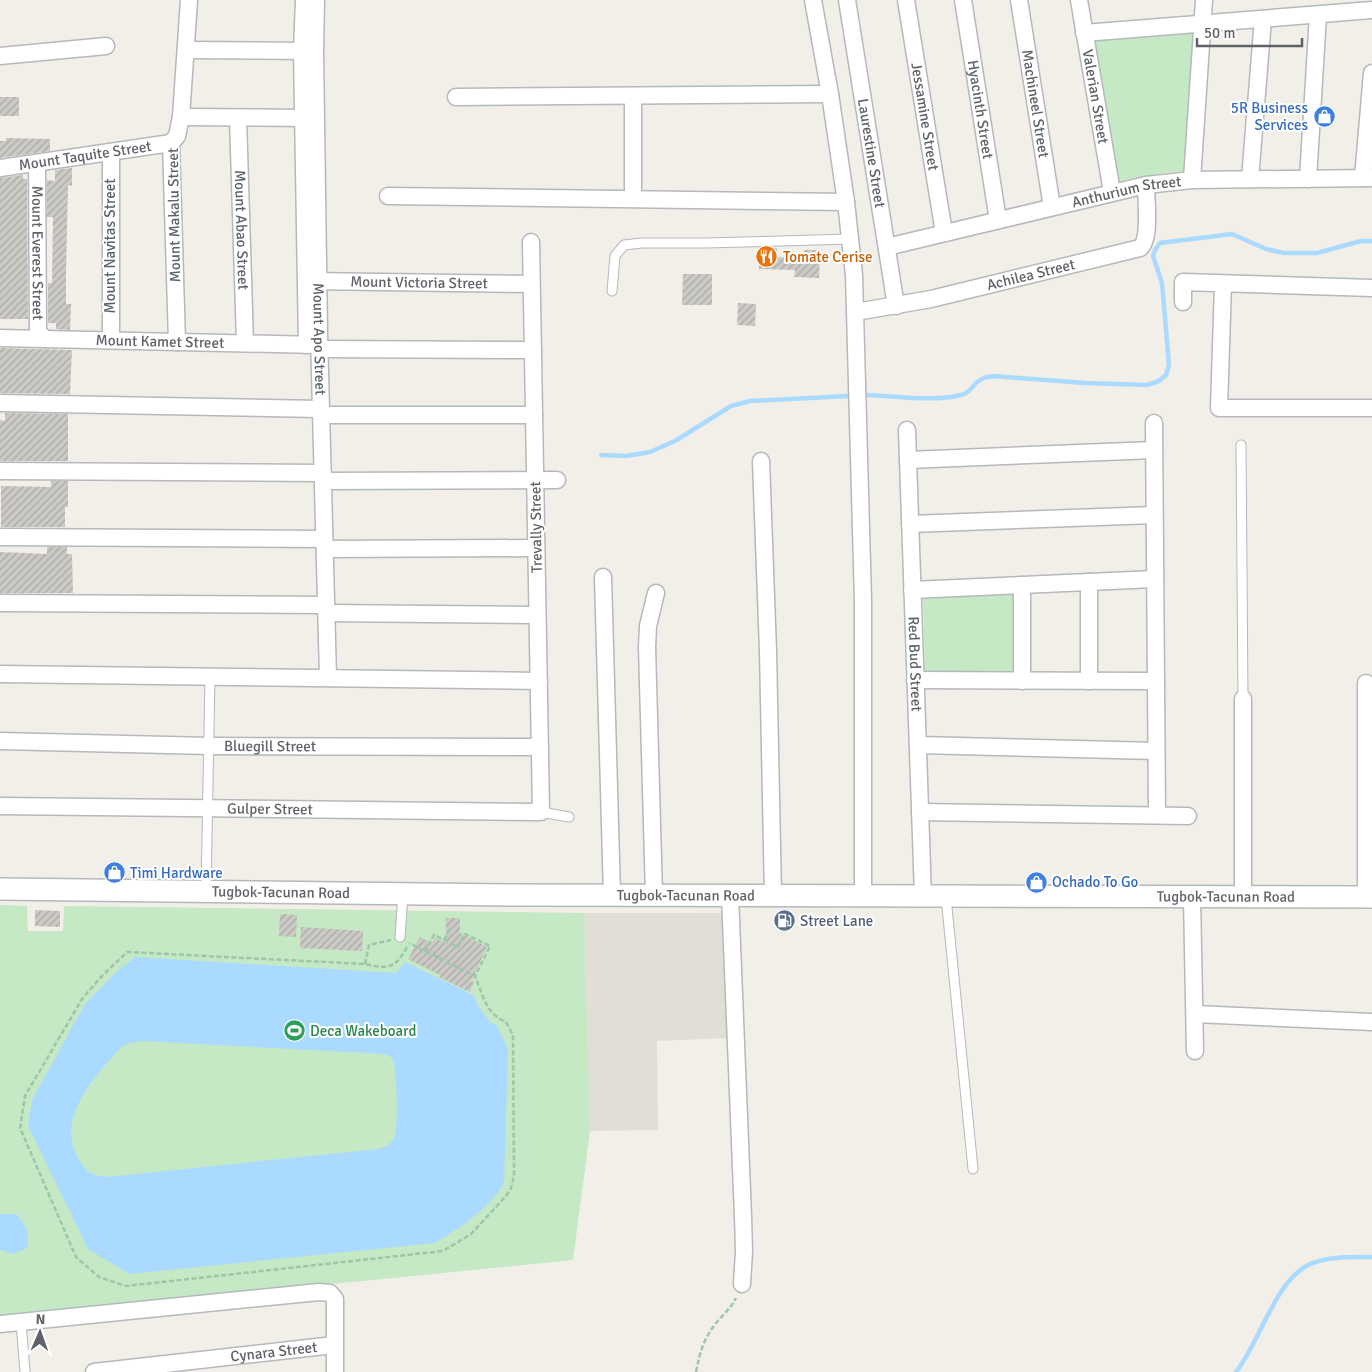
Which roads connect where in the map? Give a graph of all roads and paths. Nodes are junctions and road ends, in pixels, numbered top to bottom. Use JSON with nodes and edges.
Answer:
{"nodes":[{"id":1,"x":189,"y":0,"type":"edge"},
{"id":2,"x":304,"y":0,"type":"edge"},
{"id":3,"x":316,"y":0,"type":"edge"},
{"id":4,"x":813,"y":0,"type":"edge"},
{"id":5,"x":847,"y":0,"type":"edge"},
{"id":6,"x":906,"y":0,"type":"edge"},
{"id":7,"x":963,"y":0,"type":"edge"},
{"id":8,"x":1019,"y":0,"type":"edge"},
{"id":9,"x":1079,"y":0,"type":"edge"},
{"id":10,"x":1204,"y":0,"type":"edge"},
{"id":11,"x":1372,"y":10,"type":"edge"},
{"id":12,"x":1318,"y":14,"type":"junction"},
{"id":13,"x":1263,"y":19,"type":"junction"},
{"id":14,"x":1204,"y":24,"type":"junction"},
{"id":15,"x":1084,"y":33,"type":"junction"},
{"id":16,"x":106,"y":46,"type":"dead end"},
{"id":17,"x":186,"y":50,"type":"junction"},
{"id":18,"x":309,"y":51,"type":"junction"},
{"id":19,"x":0,"y":56,"type":"edge"},
{"id":20,"x":1372,"y":74,"type":"edge"},
{"id":21,"x":830,"y":94,"type":"junction"},
{"id":22,"x":633,"y":96,"type":"junction"},
{"id":23,"x":456,"y":98,"type":"dead end"},
{"id":24,"x":181,"y":117,"type":"junction"},
{"id":25,"x":238,"y":118,"type":"junction"},
{"id":26,"x":310,"y":118,"type":"junction"},
{"id":27,"x":171,"y":143,"type":"junction"},
{"id":28,"x":110,"y":153,"type":"junction"},
{"id":29,"x":38,"y":163,"type":"junction"},
{"id":30,"x":0,"y":168,"type":"edge"},
{"id":31,"x":1367,"y":178,"type":"edge"},
{"id":32,"x":1250,"y":179,"type":"junction"},
{"id":33,"x":1308,"y":179,"type":"junction"},
{"id":34,"x":1192,"y":180,"type":"junction"},
{"id":35,"x":1146,"y":185,"type":"junction"},
{"id":36,"x":1112,"y":192,"type":"junction"},
{"id":37,"x":388,"y":196,"type":"dead end"},
{"id":38,"x":633,"y":199,"type":"junction"},
{"id":39,"x":846,"y":202,"type":"junction"},
{"id":40,"x":1052,"y":207,"type":"junction"},
{"id":41,"x":998,"y":220,"type":"junction"},
{"id":42,"x":944,"y":233,"type":"junction"},
{"id":43,"x":851,"y":239,"type":"junction"},
{"id":44,"x":530,"y":242,"type":"dead end"},
{"id":45,"x":887,"y":247,"type":"junction"},
{"id":46,"x":313,"y":281,"type":"junction"},
{"id":47,"x":531,"y":284,"type":"junction"},
{"id":48,"x":1223,"y":284,"type":"junction"},
{"id":49,"x":1372,"y":288,"type":"edge"},
{"id":50,"x":612,"y":291,"type":"dead end"},
{"id":51,"x":1183,"y":302,"type":"dead end"},
{"id":52,"x":896,"y":306,"type":"junction"},
{"id":53,"x":856,"y":312,"type":"junction"},
{"id":54,"x":0,"y":331,"type":"edge"},
{"id":55,"x":42,"y":335,"type":"junction"},
{"id":56,"x":111,"y":336,"type":"junction"},
{"id":57,"x":176,"y":337,"type":"junction"},
{"id":58,"x":0,"y":338,"type":"edge"},
{"id":59,"x":245,"y":338,"type":"junction"},
{"id":60,"x":314,"y":341,"type":"junction"},
{"id":61,"x":532,"y":350,"type":"junction"},
{"id":62,"x":0,"y":403,"type":"edge"},
{"id":63,"x":1372,"y":408,"type":"edge"},
{"id":64,"x":321,"y":412,"type":"junction"},
{"id":65,"x":534,"y":415,"type":"junction"},
{"id":66,"x":1154,"y":423,"type":"dead end"},
{"id":67,"x":907,"y":430,"type":"dead end"},
{"id":68,"x":1241,"y":445,"type":"dead end"},
{"id":69,"x":1154,"y":450,"type":"junction"},
{"id":70,"x":908,"y":460,"type":"junction"},
{"id":71,"x":761,"y":461,"type":"dead end"},
{"id":72,"x":0,"y":471,"type":"edge"},
{"id":73,"x":323,"y":477,"type":"junction"},
{"id":74,"x":535,"y":480,"type":"junction"},
{"id":75,"x":557,"y":480,"type":"dead end"},
{"id":76,"x":1154,"y":515,"type":"junction"},
{"id":77,"x":910,"y":524,"type":"junction"},
{"id":78,"x":0,"y":537,"type":"edge"},
{"id":79,"x":324,"y":544,"type":"junction"},
{"id":80,"x":536,"y":548,"type":"junction"},
{"id":81,"x":603,"y":577,"type":"dead end"},
{"id":82,"x":1155,"y":579,"type":"junction"},
{"id":83,"x":1089,"y":582,"type":"junction"},
{"id":84,"x":1022,"y":585,"type":"junction"},
{"id":85,"x":912,"y":590,"type":"junction"},
{"id":86,"x":656,"y":593,"type":"dead end"},
{"id":87,"x":0,"y":603,"type":"edge"},
{"id":88,"x":326,"y":609,"type":"junction"},
{"id":89,"x":537,"y":615,"type":"junction"},
{"id":90,"x":0,"y":674,"type":"edge"},
{"id":91,"x":210,"y":676,"type":"junction"},
{"id":92,"x":328,"y":678,"type":"junction"},
{"id":93,"x":916,"y":680,"type":"junction"},
{"id":94,"x":539,"y":681,"type":"junction"},
{"id":95,"x":1022,"y":681,"type":"junction"},
{"id":96,"x":1089,"y":681,"type":"junction"},
{"id":97,"x":1156,"y":682,"type":"junction"},
{"id":98,"x":1366,"y":683,"type":"dead end"},
{"id":99,"x":1243,"y":699,"type":"joint"},
{"id":100,"x":0,"y":742,"type":"edge"},
{"id":101,"x":210,"y":746,"type":"junction"},
{"id":102,"x":918,"y":746,"type":"junction"},
{"id":103,"x":540,"y":747,"type":"junction"},
{"id":104,"x":1156,"y":751,"type":"junction"},
{"id":105,"x":0,"y":806,"type":"edge"},
{"id":106,"x":209,"y":809,"type":"junction"},
{"id":107,"x":541,"y":812,"type":"junction"},
{"id":108,"x":920,"y":812,"type":"junction"},
{"id":109,"x":1157,"y":815,"type":"junction"},
{"id":110,"x":1188,"y":816,"type":"dead end"},
{"id":111,"x":570,"y":817,"type":"dead end"},
{"id":112,"x":0,"y":889,"type":"edge"},
{"id":113,"x":206,"y":892,"type":"junction"},
{"id":114,"x":403,"y":894,"type":"junction"},
{"id":115,"x":612,"y":895,"type":"junction"},
{"id":116,"x":654,"y":895,"type":"junction"},
{"id":117,"x":730,"y":896,"type":"junction"},
{"id":118,"x":773,"y":896,"type":"junction"},
{"id":119,"x":863,"y":896,"type":"junction"},
{"id":120,"x":923,"y":896,"type":"junction"},
{"id":121,"x":946,"y":896,"type":"junction"},
{"id":122,"x":1192,"y":897,"type":"junction"},
{"id":123,"x":1243,"y":897,"type":"junction"},
{"id":124,"x":1369,"y":897,"type":"edge"},
{"id":125,"x":450,"y":929,"type":"dead end"},
{"id":126,"x":400,"y":937,"type":"joint"},
{"id":127,"x":444,"y":940,"type":"junction"},
{"id":128,"x":426,"y":952,"type":"junction"},
{"id":129,"x":365,"y":964,"type":"junction"},
{"id":130,"x":475,"y":976,"type":"junction"},
{"id":131,"x":1195,"y":1014,"type":"junction"},
{"id":132,"x":1372,"y":1022,"type":"edge"},
{"id":133,"x":1195,"y":1051,"type":"dead end"},
{"id":134,"x":973,"y":1169,"type":"dead end"},
{"id":135,"x":742,"y":1284,"type":"joint"},
{"id":136,"x":21,"y":1322,"type":"junction"},
{"id":137,"x":0,"y":1324,"type":"edge"},
{"id":138,"x":334,"y":1345,"type":"junction"},
{"id":139,"x":25,"y":1372,"type":"edge"},
{"id":140,"x":94,"y":1372,"type":"edge"},
{"id":141,"x":335,"y":1372,"type":"edge"},
{"id":142,"x":696,"y":1372,"type":"edge"}],
"edges":[{"from":1,"to":17,"type":"street","name":"Mount Makalu Street"},
{"from":2,"to":18,"type":"street","name":"Mount Apo Street"},
{"from":3,"to":18,"type":"street","name":"Mount Apo Street"},
{"from":4,"to":21,"type":"street"},
{"from":5,"to":45,"type":"street","name":"Laurestine Street"},
{"from":6,"to":42,"type":"street","name":"Jessamine Street"},
{"from":7,"to":41,"type":"street","name":"Hyacinth Street"},
{"from":8,"to":40,"type":"street","name":"Machineel Street"},
{"from":9,"to":15,"type":"street","name":"Valerian Street"},
{"from":10,"to":14,"type":"street"},
{"from":11,"to":12,"type":"street"},
{"from":12,"to":13,"type":"street"},
{"from":12,"to":33,"type":"street"},
{"from":13,"to":14,"type":"street"},
{"from":13,"to":32,"type":"street"},
{"from":14,"to":15,"type":"street"},
{"from":14,"to":34,"type":"street"},
{"from":15,"to":36,"type":"street","name":"Valerian Street"},
{"from":16,"to":19,"type":"street"},
{"from":17,"to":18,"type":"street"},
{"from":17,"to":24,"type":"street","name":"Mount Makalu Street"},
{"from":18,"to":26,"type":"street","name":"Mount Apo Street"},
{"from":20,"to":31,"type":"street"},
{"from":21,"to":22,"type":"street"},
{"from":21,"to":39,"type":"street"},
{"from":22,"to":23,"type":"street"},
{"from":22,"to":38,"type":"street"},
{"from":24,"to":25,"type":"street"},
{"from":24,"to":27,"type":"street","name":"Mount Makalu Street"},
{"from":25,"to":26,"type":"street"},
{"from":25,"to":59,"type":"street","name":"Mount Abao Street"},
{"from":26,"to":46,"type":"street","name":"Mount Apo Street"},
{"from":27,"to":28,"type":"street","name":"Mount Taquite Street"},
{"from":27,"to":57,"type":"street","name":"Mount Makalu Street"},
{"from":28,"to":29,"type":"street","name":"Mount Taquite Street"},
{"from":28,"to":56,"type":"street","name":"Mount Navitas Street"},
{"from":29,"to":30,"type":"street","name":"Mount Taquite Street"},
{"from":29,"to":55,"type":"street","name":"Mount Everest Street"},
{"from":31,"to":33,"type":"street","name":"Anthurium Street"},
{"from":32,"to":33,"type":"street","name":"Anthurium Street"},
{"from":32,"to":34,"type":"street","name":"Anthurium Street"},
{"from":34,"to":35,"type":"street","name":"Anthurium Street"},
{"from":35,"to":36,"type":"street","name":"Anthurium Street"},
{"from":35,"to":52,"type":"street","name":"Achilea Street"},
{"from":36,"to":40,"type":"street","name":"Anthurium Street"},
{"from":37,"to":38,"type":"street"},
{"from":38,"to":39,"type":"street"},
{"from":39,"to":43,"type":"street"},
{"from":40,"to":41,"type":"street","name":"Anthurium Street"},
{"from":41,"to":42,"type":"street","name":"Anthurium Street"},
{"from":42,"to":45,"type":"street","name":"Anthurium Street"},
{"from":43,"to":50,"type":"lane"},
{"from":43,"to":53,"type":"street"},
{"from":44,"to":47,"type":"street","name":"Trevally Street"},
{"from":45,"to":52,"type":"street","name":"Laurestine Street"},
{"from":46,"to":47,"type":"street","name":"Mount Victoria Street"},
{"from":46,"to":60,"type":"street","name":"Mount Apo Street"},
{"from":47,"to":61,"type":"street","name":"Trevally Street"},
{"from":48,"to":49,"type":"street"},
{"from":48,"to":51,"type":"street"},
{"from":48,"to":63,"type":"street"},
{"from":52,"to":53,"type":"street","name":"Achilea Street"},
{"from":53,"to":119,"type":"street"},
{"from":54,"to":55,"type":"street","name":"Mount Kamet Street"},
{"from":55,"to":56,"type":"street","name":"Mount Kamet Street"},
{"from":55,"to":58,"type":"street","name":"Mount Kamet Street"},
{"from":56,"to":57,"type":"street","name":"Mount Kamet Street"},
{"from":57,"to":59,"type":"street","name":"Mount Kamet Street"},
{"from":59,"to":60,"type":"street","name":"Mount Kamet Street"},
{"from":60,"to":61,"type":"street","name":"Mount Kamet Street"},
{"from":60,"to":64,"type":"street","name":"Mount Apo Street"},
{"from":61,"to":65,"type":"street","name":"Trevally Street"},
{"from":62,"to":64,"type":"street"},
{"from":64,"to":65,"type":"street"},
{"from":64,"to":73,"type":"street","name":"Mount Apo Street"},
{"from":65,"to":74,"type":"street","name":"Trevally Street"},
{"from":66,"to":69,"type":"street"},
{"from":67,"to":70,"type":"street","name":"Red Bud Street"},
{"from":68,"to":99,"type":"lane"},
{"from":69,"to":70,"type":"street"},
{"from":69,"to":76,"type":"street"},
{"from":70,"to":77,"type":"street","name":"Red Bud Street"},
{"from":71,"to":118,"type":"street"},
{"from":72,"to":73,"type":"street"},
{"from":73,"to":74,"type":"street"},
{"from":73,"to":79,"type":"street","name":"Mount Apo Street"},
{"from":74,"to":75,"type":"street"},
{"from":74,"to":80,"type":"street","name":"Trevally Street"},
{"from":76,"to":77,"type":"street"},
{"from":76,"to":82,"type":"street"},
{"from":77,"to":85,"type":"street","name":"Red Bud Street"},
{"from":78,"to":79,"type":"street"},
{"from":79,"to":80,"type":"street"},
{"from":79,"to":88,"type":"street","name":"Mount Apo Street"},
{"from":80,"to":89,"type":"street","name":"Trevally Street"},
{"from":81,"to":115,"type":"street"},
{"from":82,"to":83,"type":"street"},
{"from":82,"to":97,"type":"street"},
{"from":83,"to":84,"type":"street"},
{"from":83,"to":96,"type":"street"},
{"from":84,"to":85,"type":"street"},
{"from":84,"to":95,"type":"street"},
{"from":85,"to":93,"type":"street","name":"Red Bud Street"},
{"from":86,"to":116,"type":"street"},
{"from":87,"to":88,"type":"street"},
{"from":88,"to":89,"type":"street"},
{"from":88,"to":92,"type":"street","name":"Mount Apo Street"},
{"from":89,"to":94,"type":"street","name":"Trevally Street"},
{"from":90,"to":91,"type":"street"},
{"from":91,"to":92,"type":"street"},
{"from":91,"to":101,"type":"lane"},
{"from":92,"to":94,"type":"street"},
{"from":93,"to":95,"type":"street"},
{"from":93,"to":102,"type":"street","name":"Red Bud Street"},
{"from":94,"to":103,"type":"street","name":"Trevally Street"},
{"from":95,"to":96,"type":"street"},
{"from":96,"to":97,"type":"street"},
{"from":97,"to":104,"type":"street"},
{"from":98,"to":124,"type":"street"},
{"from":99,"to":123,"type":"street"},
{"from":100,"to":101,"type":"street","name":"Bluegill Street"},
{"from":101,"to":103,"type":"street","name":"Bluegill Street"},
{"from":101,"to":106,"type":"lane"},
{"from":102,"to":104,"type":"street"},
{"from":102,"to":108,"type":"street","name":"Red Bud Street"},
{"from":103,"to":107,"type":"street","name":"Trevally Street"},
{"from":104,"to":109,"type":"street"},
{"from":105,"to":106,"type":"street","name":"Gulper Street"},
{"from":106,"to":107,"type":"street","name":"Gulper Street"},
{"from":106,"to":113,"type":"lane"},
{"from":107,"to":111,"type":"lane"},
{"from":108,"to":109,"type":"street"},
{"from":108,"to":120,"type":"street","name":"Red Bud Street"},
{"from":109,"to":110,"type":"street"},
{"from":112,"to":113,"type":"street","name":"Tugbok-Tacunan Road"},
{"from":113,"to":114,"type":"street","name":"Tugbok-Tacunan Road"},
{"from":114,"to":115,"type":"street","name":"Tugbok-Tacunan Road"},
{"from":114,"to":126,"type":"lane"},
{"from":115,"to":116,"type":"street","name":"Tugbok-Tacunan Road"},
{"from":116,"to":117,"type":"street","name":"Tugbok-Tacunan Road"},
{"from":117,"to":118,"type":"street","name":"Tugbok-Tacunan Road"},
{"from":117,"to":135,"type":"street"},
{"from":118,"to":119,"type":"street","name":"Tugbok-Tacunan Road"},
{"from":119,"to":120,"type":"street","name":"Tugbok-Tacunan Road"},
{"from":120,"to":121,"type":"street","name":"Tugbok-Tacunan Road"},
{"from":121,"to":122,"type":"street","name":"Tugbok-Tacunan Road"},
{"from":121,"to":134,"type":"lane"},
{"from":122,"to":123,"type":"street","name":"Tugbok-Tacunan Road"},
{"from":122,"to":131,"type":"street"},
{"from":123,"to":124,"type":"street","name":"Tugbok-Tacunan Road"},
{"from":125,"to":127,"type":"path"},
{"from":126,"to":129,"type":"path"},
{"from":127,"to":128,"type":"path"},
{"from":127,"to":130,"type":"path"},
{"from":128,"to":129,"type":"path"},
{"from":128,"to":130,"type":"path"},
{"from":129,"to":130,"type":"path"},
{"from":131,"to":132,"type":"street"},
{"from":131,"to":133,"type":"street"},
{"from":135,"to":142,"type":"path"},
{"from":136,"to":137,"type":"street"},
{"from":136,"to":138,"type":"street"},
{"from":136,"to":139,"type":"lane"},
{"from":138,"to":140,"type":"street","name":"Cynara Street"},
{"from":138,"to":141,"type":"street"}]}
